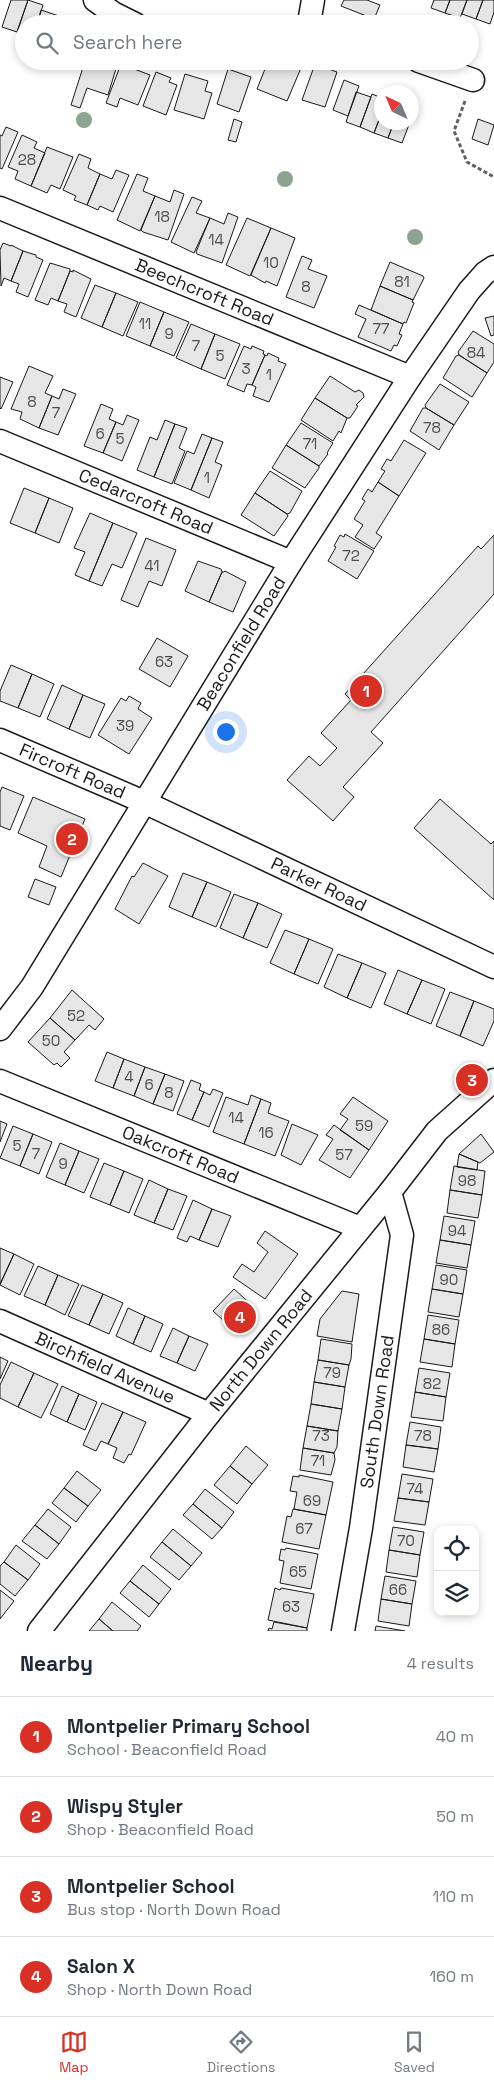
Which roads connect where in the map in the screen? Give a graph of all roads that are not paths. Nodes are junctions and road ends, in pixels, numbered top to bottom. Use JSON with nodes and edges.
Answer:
{"nodes":[{"id":1,"x":95,"y":0,"type":"edge"},
{"id":2,"x":313,"y":0,"type":"edge"},
{"id":3,"x":117,"y":15,"type":"edge"},
{"id":4,"x":310,"y":15,"type":"edge"},
{"id":5,"x":445,"y":70,"type":"edge"},
{"id":6,"x":473,"y":80,"type":"road end"},
{"id":7,"x":0,"y":208,"type":"edge"},
{"id":8,"x":494,"y":267,"type":"edge"},
{"id":9,"x":410,"y":377,"type":"junction"},
{"id":10,"x":0,"y":441,"type":"edge"},
{"id":11,"x":291,"y":562,"type":"junction"},
{"id":12,"x":0,"y":740,"type":"edge"},
{"id":13,"x":144,"y":802,"type":"junction"},
{"id":14,"x":494,"y":967,"type":"edge"},
{"id":15,"x":0,"y":1029,"type":"edge"},
{"id":16,"x":494,"y":1080,"type":"edge"},
{"id":17,"x":0,"y":1081,"type":"edge"},
{"id":18,"x":390,"y":1192,"type":"junction"},
{"id":19,"x":360,"y":1228,"type":"junction"},
{"id":20,"x":0,"y":1321,"type":"edge"},
{"id":21,"x":209,"y":1414,"type":"junction"},
{"id":22,"x":39,"y":1631,"type":"edge"},
{"id":23,"x":343,"y":1631,"type":"edge"}],
"edges":[{"from":1,"to":3,"type":"street"},
{"from":2,"to":4,"type":"street"},
{"from":5,"to":6,"type":"street"},
{"from":7,"to":9,"type":"street","name":"Beechcroft Road"},
{"from":8,"to":9,"type":"street","name":"Beaconfield Road"},
{"from":9,"to":11,"type":"street","name":"Beaconfield Road"},
{"from":10,"to":11,"type":"street","name":"Cedarcroft Road"},
{"from":11,"to":13,"type":"street","name":"Beaconfield Road"},
{"from":12,"to":13,"type":"street","name":"Fircroft Road"},
{"from":13,"to":14,"type":"street","name":"Parker Road"},
{"from":13,"to":15,"type":"street","name":"Beaconfield Road"},
{"from":16,"to":18,"type":"street","name":"North Down Road"},
{"from":17,"to":19,"type":"street","name":"Oakcroft Road"},
{"from":18,"to":19,"type":"street","name":"North Down Road"},
{"from":18,"to":23,"type":"street","name":"South Down Road"},
{"from":19,"to":21,"type":"street","name":"North Down Road"},
{"from":20,"to":21,"type":"street","name":"Birchfield Avenue"},
{"from":21,"to":22,"type":"street","name":"North Down Road"}]}
